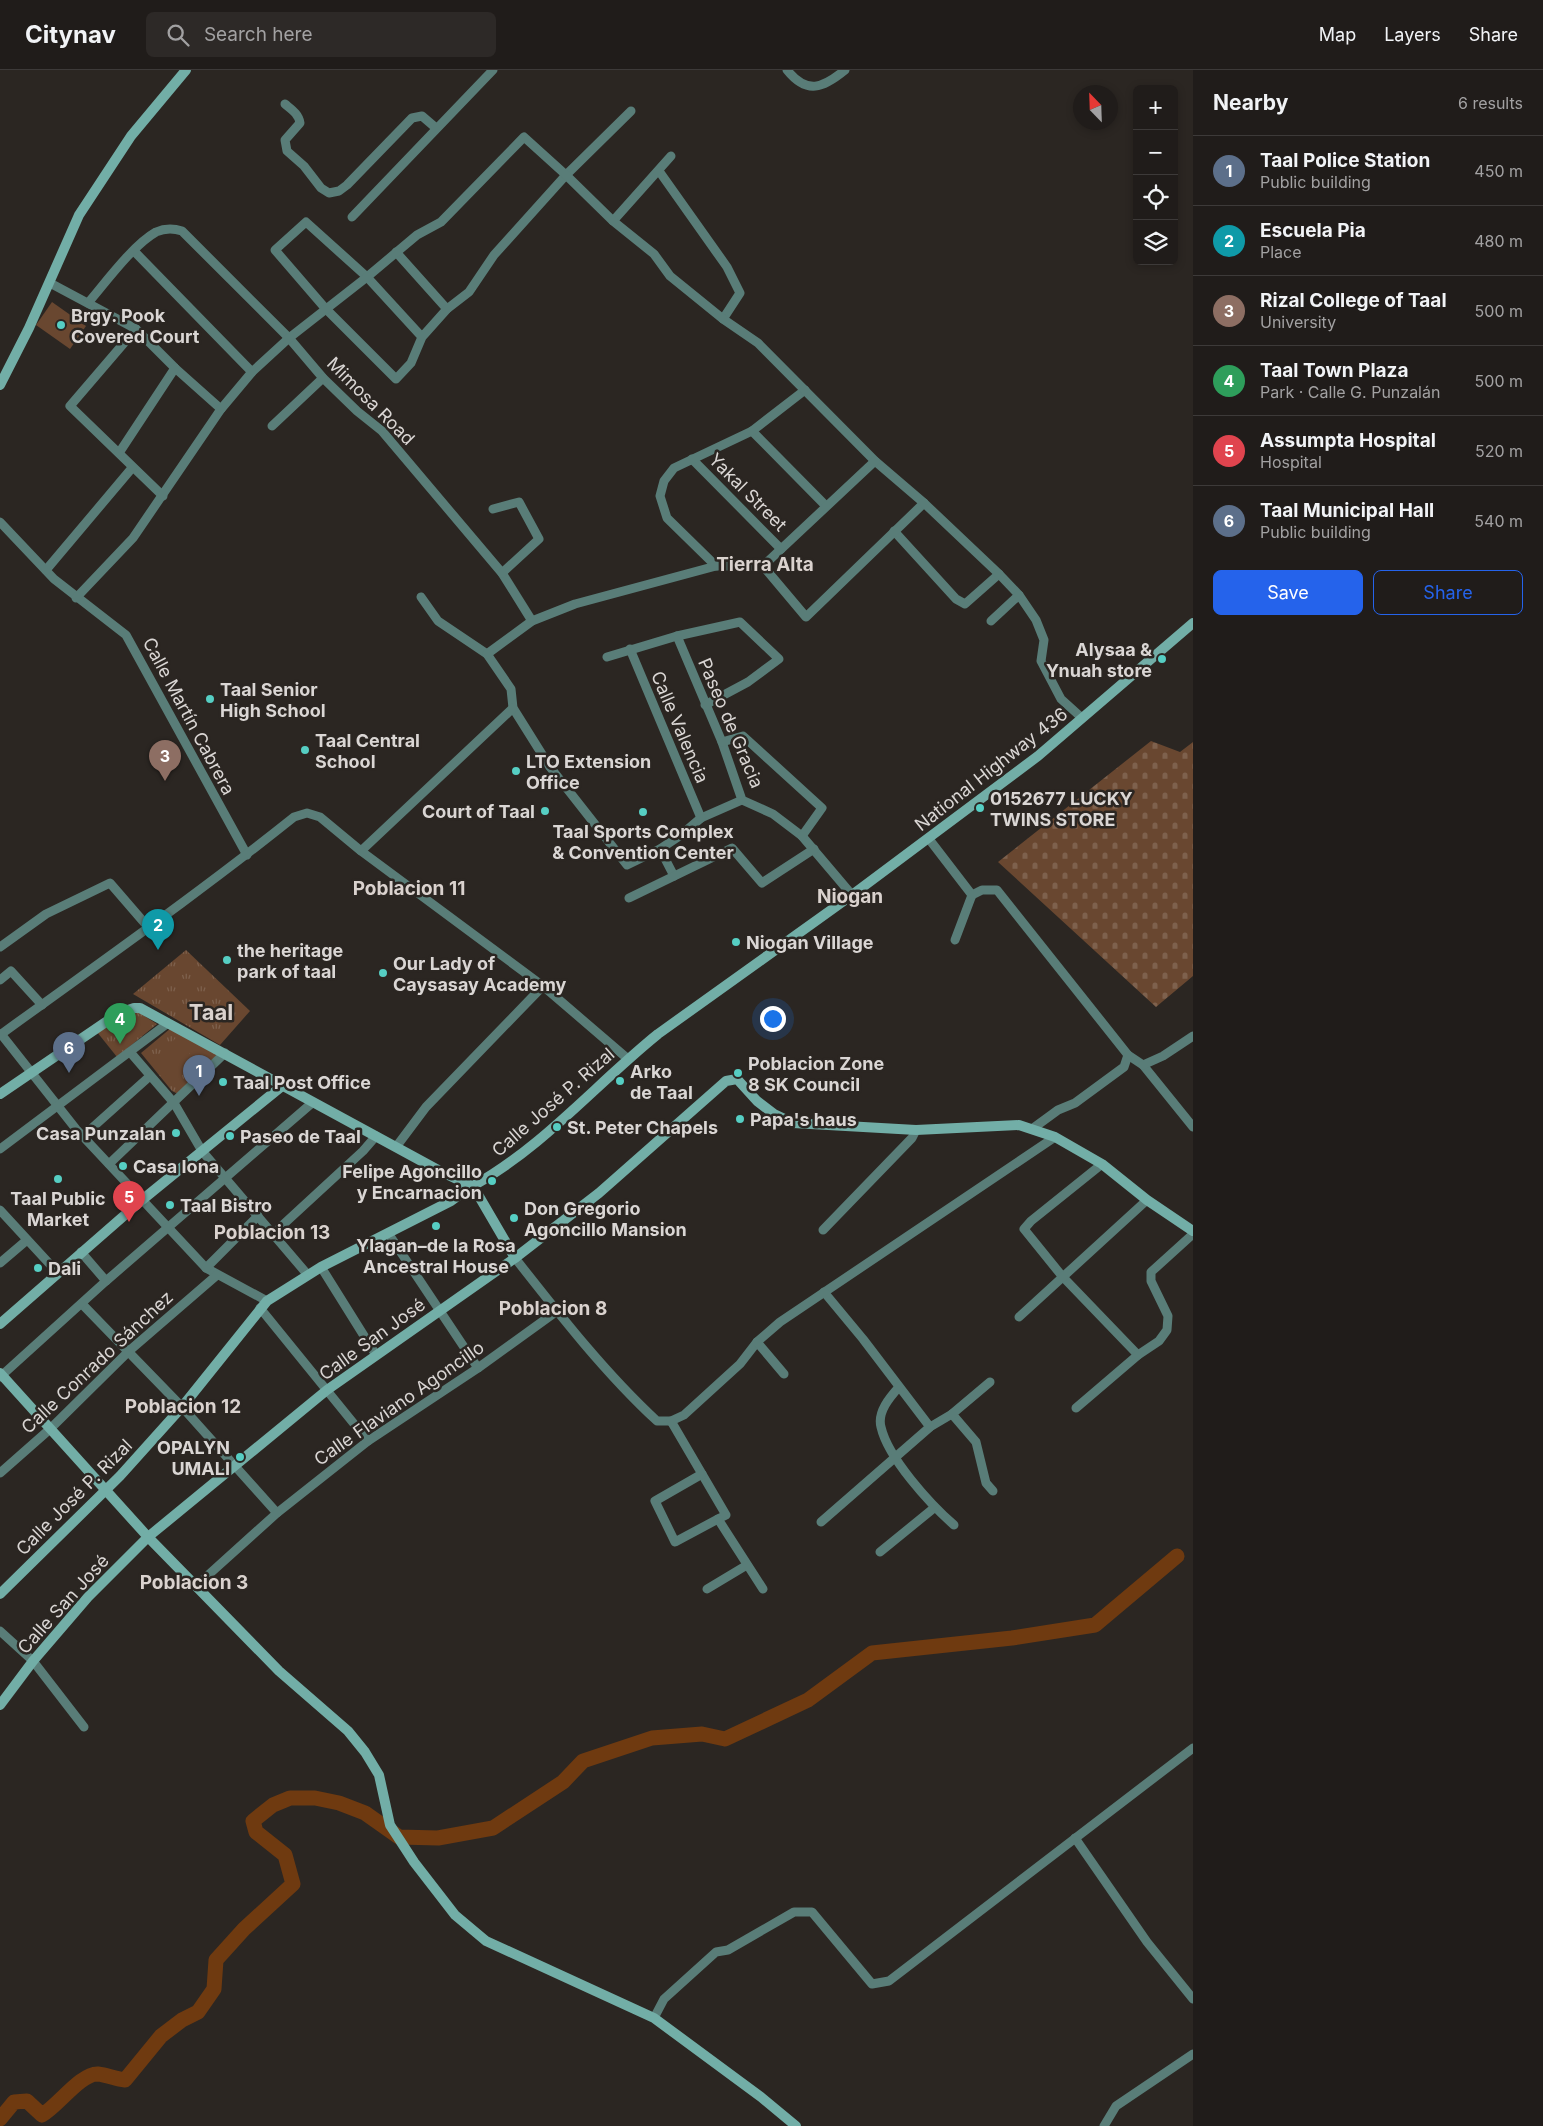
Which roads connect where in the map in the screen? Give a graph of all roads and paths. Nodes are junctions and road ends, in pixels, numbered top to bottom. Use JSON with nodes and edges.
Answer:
{"nodes":[{"id":1,"x":186,"y":70,"type":"edge"},
{"id":2,"x":494,"y":70,"type":"edge"},
{"id":3,"x":786,"y":70,"type":"edge"},
{"id":4,"x":845,"y":70,"type":"edge"},
{"id":5,"x":285,"y":104,"type":"dead end"},
{"id":6,"x":631,"y":110,"type":"dead end"},
{"id":7,"x":436,"y":128,"type":"junction"},
{"id":8,"x":671,"y":156,"type":"dead end"},
{"id":9,"x":659,"y":171,"type":"junction"},
{"id":10,"x":566,"y":175,"type":"junction"},
{"id":11,"x":352,"y":217,"type":"dead end"},
{"id":12,"x":613,"y":221,"type":"junction"},
{"id":13,"x":134,"y":251,"type":"junction"},
{"id":14,"x":396,"y":252,"type":"junction"},
{"id":15,"x":367,"y":277,"type":"junction"},
{"id":16,"x":50,"y":283,"type":"junction"},
{"id":17,"x":88,"y":302,"type":"junction"},
{"id":18,"x":325,"y":308,"type":"junction"},
{"id":19,"x":448,"y":309,"type":"junction"},
{"id":20,"x":723,"y":319,"type":"junction"},
{"id":21,"x":136,"y":329,"type":"junction"},
{"id":22,"x":289,"y":338,"type":"junction"},
{"id":23,"x":422,"y":338,"type":"junction"},
{"id":24,"x":175,"y":368,"type":"junction"},
{"id":25,"x":252,"y":372,"type":"junction"},
{"id":26,"x":323,"y":378,"type":"junction"},
{"id":27,"x":0,"y":385,"type":"edge"},
{"id":28,"x":805,"y":390,"type":"junction"},
{"id":29,"x":221,"y":409,"type":"junction"},
{"id":30,"x":272,"y":426,"type":"dead end"},
{"id":31,"x":752,"y":431,"type":"junction"},
{"id":32,"x":119,"y":454,"type":"junction"},
{"id":33,"x":692,"y":458,"type":"junction"},
{"id":34,"x":875,"y":461,"type":"junction"},
{"id":35,"x":132,"y":468,"type":"junction"},
{"id":36,"x":163,"y":496,"type":"junction"},
{"id":37,"x":924,"y":504,"type":"junction"},
{"id":38,"x":826,"y":506,"type":"junction"},
{"id":39,"x":493,"y":509,"type":"dead end"},
{"id":40,"x":0,"y":522,"type":"edge"},
{"id":41,"x":894,"y":531,"type":"junction"},
{"id":42,"x":781,"y":549,"type":"junction"},
{"id":43,"x":716,"y":566,"type":"junction"},
{"id":44,"x":762,"y":566,"type":"junction"},
{"id":45,"x":46,"y":570,"type":"junction"},
{"id":46,"x":502,"y":573,"type":"junction"},
{"id":47,"x":999,"y":574,"type":"junction"},
{"id":48,"x":1019,"y":596,"type":"junction"},
{"id":49,"x":421,"y":597,"type":"dead end"},
{"id":50,"x":76,"y":598,"type":"junction"},
{"id":51,"x":532,"y":621,"type":"junction"},
{"id":52,"x":990,"y":621,"type":"dead end"},
{"id":53,"x":1193,"y":623,"type":"edge"},
{"id":54,"x":677,"y":636,"type":"junction"},
{"id":55,"x":630,"y":649,"type":"junction"},
{"id":56,"x":487,"y":654,"type":"junction"},
{"id":57,"x":607,"y":657,"type":"dead end"},
{"id":58,"x":705,"y":705,"type":"junction"},
{"id":59,"x":512,"y":708,"type":"junction"},
{"id":60,"x":1082,"y":718,"type":"junction"},
{"id":61,"x":722,"y":742,"type":"junction"},
{"id":62,"x":742,"y":800,"type":"junction"},
{"id":63,"x":701,"y":818,"type":"junction"},
{"id":64,"x":802,"y":836,"type":"junction"},
{"id":65,"x":929,"y":839,"type":"junction"},
{"id":66,"x":660,"y":849,"type":"junction"},
{"id":67,"x":814,"y":849,"type":"junction"},
{"id":68,"x":361,"y":851,"type":"junction"},
{"id":69,"x":247,"y":855,"type":"junction"},
{"id":70,"x":674,"y":876,"type":"junction"},
{"id":71,"x":852,"y":895,"type":"junction"},
{"id":72,"x":972,"y":895,"type":"junction"},
{"id":73,"x":628,"y":898,"type":"dead end"},
{"id":74,"x":148,"y":927,"type":"junction"},
{"id":75,"x":802,"y":932,"type":"joint"},
{"id":76,"x":955,"y":940,"type":"dead end"},
{"id":77,"x":0,"y":947,"type":"edge"},
{"id":78,"x":0,"y":980,"type":"edge"},
{"id":79,"x":543,"y":986,"type":"junction"},
{"id":80,"x":42,"y":1005,"type":"junction"},
{"id":81,"x":168,"y":1022,"type":"junction"},
{"id":82,"x":0,"y":1035,"type":"edge"},
{"id":83,"x":1193,"y":1036,"type":"edge"},
{"id":84,"x":130,"y":1052,"type":"junction"},
{"id":85,"x":224,"y":1053,"type":"junction"},
{"id":86,"x":1128,"y":1055,"type":"junction"},
{"id":87,"x":628,"y":1058,"type":"junction"},
{"id":88,"x":1143,"y":1065,"type":"junction"},
{"id":89,"x":30,"y":1073,"type":"junction"},
{"id":90,"x":150,"y":1076,"type":"junction"},
{"id":91,"x":282,"y":1086,"type":"junction"},
{"id":92,"x":0,"y":1094,"type":"edge"},
{"id":93,"x":312,"y":1102,"type":"junction"},
{"id":94,"x":174,"y":1103,"type":"junction"},
{"id":95,"x":57,"y":1107,"type":"junction"},
{"id":96,"x":1193,"y":1127,"type":"edge"},
{"id":97,"x":916,"y":1130,"type":"junction"},
{"id":98,"x":1032,"y":1130,"type":"junction"},
{"id":99,"x":83,"y":1136,"type":"junction"},
{"id":100,"x":376,"y":1136,"type":"junction"},
{"id":101,"x":1055,"y":1137,"type":"junction"},
{"id":102,"x":396,"y":1147,"type":"junction"},
{"id":103,"x":0,"y":1150,"type":"edge"},
{"id":104,"x":202,"y":1151,"type":"junction"},
{"id":105,"x":110,"y":1164,"type":"junction"},
{"id":106,"x":1102,"y":1164,"type":"junction"},
{"id":107,"x":226,"y":1178,"type":"junction"},
{"id":108,"x":471,"y":1185,"type":"junction"},
{"id":109,"x":142,"y":1200,"type":"junction"},
{"id":110,"x":1147,"y":1200,"type":"junction"},
{"id":111,"x":0,"y":1210,"type":"edge"},
{"id":112,"x":258,"y":1216,"type":"junction"},
{"id":113,"x":168,"y":1228,"type":"junction"},
{"id":114,"x":823,"y":1230,"type":"dead end"},
{"id":115,"x":274,"y":1233,"type":"junction"},
{"id":116,"x":1193,"y":1233,"type":"edge"},
{"id":117,"x":388,"y":1234,"type":"junction"},
{"id":118,"x":27,"y":1240,"type":"junction"},
{"id":119,"x":81,"y":1252,"type":"junction"},
{"id":120,"x":515,"y":1258,"type":"junction"},
{"id":121,"x":0,"y":1263,"type":"edge"},
{"id":122,"x":321,"y":1267,"type":"junction"},
{"id":123,"x":206,"y":1268,"type":"junction"},
{"id":124,"x":58,"y":1273,"type":"junction"},
{"id":125,"x":307,"y":1274,"type":"junction"},
{"id":126,"x":217,"y":1275,"type":"junction"},
{"id":127,"x":1062,"y":1276,"type":"junction"},
{"id":128,"x":106,"y":1281,"type":"junction"},
{"id":129,"x":824,"y":1292,"type":"junction"},
{"id":130,"x":82,"y":1304,"type":"junction"},
{"id":131,"x":264,"y":1305,"type":"junction"},
{"id":132,"x":441,"y":1310,"type":"junction"},
{"id":133,"x":557,"y":1311,"type":"junction"},
{"id":134,"x":1019,"y":1317,"type":"dead end"},
{"id":135,"x":0,"y":1324,"type":"edge"},
{"id":136,"x":757,"y":1342,"type":"junction"},
{"id":137,"x":129,"y":1351,"type":"junction"},
{"id":138,"x":376,"y":1355,"type":"junction"},
{"id":139,"x":1138,"y":1355,"type":"junction"},
{"id":140,"x":478,"y":1368,"type":"junction"},
{"id":141,"x":784,"y":1374,"type":"dead end"},
{"id":142,"x":1,"y":1375,"type":"edge"},
{"id":143,"x":990,"y":1382,"type":"dead end"},
{"id":144,"x":899,"y":1388,"type":"junction"},
{"id":145,"x":327,"y":1390,"type":"junction"},
{"id":146,"x":182,"y":1407,"type":"junction"},
{"id":147,"x":1076,"y":1408,"type":"dead end"},
{"id":148,"x":952,"y":1414,"type":"junction"},
{"id":149,"x":671,"y":1421,"type":"junction"},
{"id":150,"x":930,"y":1428,"type":"junction"},
{"id":151,"x":50,"y":1429,"type":"junction"},
{"id":152,"x":368,"y":1441,"type":"junction"},
{"id":153,"x":896,"y":1459,"type":"junction"},
{"id":154,"x":233,"y":1465,"type":"junction"},
{"id":155,"x":0,"y":1473,"type":"edge"},
{"id":156,"x":702,"y":1474,"type":"junction"},
{"id":157,"x":107,"y":1491,"type":"junction"},
{"id":158,"x":993,"y":1491,"type":"dead end"},
{"id":159,"x":934,"y":1508,"type":"junction"},
{"id":160,"x":277,"y":1513,"type":"junction"},
{"id":161,"x":718,"y":1519,"type":"junction"},
{"id":162,"x":821,"y":1522,"type":"dead end"},
{"id":163,"x":954,"y":1525,"type":"dead end"},
{"id":164,"x":148,"y":1537,"type":"junction"},
{"id":165,"x":880,"y":1552,"type":"dead end"},
{"id":166,"x":748,"y":1565,"type":"junction"},
{"id":167,"x":196,"y":1586,"type":"junction"},
{"id":168,"x":707,"y":1589,"type":"dead end"},
{"id":169,"x":763,"y":1589,"type":"dead end"},
{"id":170,"x":0,"y":1594,"type":"edge"},
{"id":171,"x":0,"y":1631,"type":"edge"},
{"id":172,"x":32,"y":1661,"type":"junction"},
{"id":173,"x":0,"y":1705,"type":"edge"},
{"id":174,"x":84,"y":1727,"type":"dead end"},
{"id":175,"x":1193,"y":1748,"type":"edge"},
{"id":176,"x":1075,"y":1838,"type":"junction"},
{"id":177,"x":1193,"y":1999,"type":"edge"},
{"id":178,"x":654,"y":2018,"type":"junction"},
{"id":179,"x":1193,"y":2054,"type":"edge"},
{"id":180,"x":796,"y":2126,"type":"edge"},
{"id":181,"x":1104,"y":2126,"type":"edge"}],
"edges":[{"from":1,"to":16,"type":"street"},
{"from":2,"to":7,"type":"street"},
{"from":3,"to":4,"type":"street"},
{"from":5,"to":7,"type":"street"},
{"from":6,"to":10,"type":"street"},
{"from":7,"to":11,"type":"street"},
{"from":8,"to":9,"type":"street"},
{"from":9,"to":12,"type":"street"},
{"from":9,"to":20,"type":"street"},
{"from":10,"to":12,"type":"street"},
{"from":10,"to":14,"type":"street"},
{"from":10,"to":19,"type":"street"},
{"from":12,"to":20,"type":"street"},
{"from":13,"to":17,"type":"street"},
{"from":13,"to":22,"type":"street","name":"Mimosa Road"},
{"from":13,"to":25,"type":"street"},
{"from":14,"to":15,"type":"street"},
{"from":14,"to":19,"type":"street"},
{"from":15,"to":18,"type":"street"},
{"from":15,"to":18,"type":"street"},
{"from":15,"to":23,"type":"street"},
{"from":16,"to":17,"type":"street"},
{"from":16,"to":27,"type":"street"},
{"from":17,"to":21,"type":"street"},
{"from":18,"to":22,"type":"street"},
{"from":18,"to":23,"type":"street"},
{"from":19,"to":23,"type":"street"},
{"from":20,"to":28,"type":"street"},
{"from":21,"to":24,"type":"street"},
{"from":21,"to":32,"type":"street"},
{"from":22,"to":25,"type":"street"},
{"from":22,"to":26,"type":"street","name":"Mimosa Road"},
{"from":24,"to":29,"type":"street"},
{"from":24,"to":32,"type":"street"},
{"from":25,"to":29,"type":"street"},
{"from":26,"to":30,"type":"street"},
{"from":26,"to":46,"type":"street","name":"Mimosa Road"},
{"from":28,"to":31,"type":"street"},
{"from":28,"to":34,"type":"street"},
{"from":29,"to":36,"type":"street"},
{"from":31,"to":33,"type":"street"},
{"from":31,"to":38,"type":"street"},
{"from":32,"to":35,"type":"street"},
{"from":33,"to":42,"type":"street","name":"Yakal Street"},
{"from":33,"to":43,"type":"street"},
{"from":34,"to":37,"type":"street"},
{"from":34,"to":38,"type":"street"},
{"from":35,"to":36,"type":"street"},
{"from":35,"to":45,"type":"street"},
{"from":36,"to":50,"type":"street"},
{"from":37,"to":41,"type":"street"},
{"from":37,"to":47,"type":"street"},
{"from":38,"to":42,"type":"street"},
{"from":39,"to":46,"type":"street"},
{"from":40,"to":45,"type":"street","name":"Calle Martín Cabrera"},
{"from":41,"to":44,"type":"street"},
{"from":41,"to":47,"type":"street"},
{"from":42,"to":44,"type":"street"},
{"from":43,"to":44,"type":"street"},
{"from":43,"to":51,"type":"street"},
{"from":45,"to":50,"type":"street","name":"Calle Martín Cabrera"},
{"from":46,"to":51,"type":"street","name":"Mimosa Road"},
{"from":47,"to":48,"type":"street"},
{"from":48,"to":52,"type":"street"},
{"from":48,"to":60,"type":"street"},
{"from":49,"to":56,"type":"street"},
{"from":50,"to":69,"type":"street","name":"Calle Martín Cabrera"},
{"from":51,"to":56,"type":"street"},
{"from":53,"to":60,"type":"street","name":"National Highway 436"},
{"from":54,"to":55,"type":"street"},
{"from":54,"to":58,"type":"street","name":"Paseo de Gracia"},
{"from":54,"to":58,"type":"street"},
{"from":55,"to":57,"type":"street"},
{"from":55,"to":63,"type":"street","name":"Calle Valencia"},
{"from":56,"to":59,"type":"street"},
{"from":58,"to":61,"type":"street","name":"Paseo de Gracia"},
{"from":59,"to":66,"type":"street"},
{"from":59,"to":68,"type":"street"},
{"from":60,"to":65,"type":"street","name":"National Highway 436"},
{"from":61,"to":62,"type":"street","name":"Paseo de Gracia"},
{"from":61,"to":64,"type":"street"},
{"from":62,"to":63,"type":"street"},
{"from":62,"to":64,"type":"street","name":"Paseo de Gracia"},
{"from":63,"to":66,"type":"street"},
{"from":64,"to":67,"type":"street","name":"Paseo de Gracia"},
{"from":65,"to":71,"type":"street","name":"National Highway 436"},
{"from":65,"to":72,"type":"street"},
{"from":66,"to":70,"type":"street"},
{"from":67,"to":70,"type":"street"},
{"from":67,"to":71,"type":"street","name":"Paseo de Gracia"},
{"from":68,"to":69,"type":"street"},
{"from":68,"to":79,"type":"street"},
{"from":69,"to":74,"type":"street"},
{"from":70,"to":73,"type":"street"},
{"from":71,"to":75,"type":"street","name":"National Highway 436"},
{"from":72,"to":76,"type":"street"},
{"from":72,"to":86,"type":"street"},
{"from":74,"to":77,"type":"street"},
{"from":74,"to":80,"type":"street"},
{"from":75,"to":87,"type":"street","name":"Calle José P. Rizal"},
{"from":78,"to":80,"type":"street"},
{"from":79,"to":87,"type":"street"},
{"from":79,"to":102,"type":"street"},
{"from":80,"to":82,"type":"street"},
{"from":81,"to":84,"type":"street"},
{"from":81,"to":85,"type":"street"},
{"from":81,"to":89,"type":"street"},
{"from":82,"to":89,"type":"street"},
{"from":83,"to":88,"type":"street"},
{"from":84,"to":90,"type":"street"},
{"from":84,"to":95,"type":"street"},
{"from":85,"to":91,"type":"street"},
{"from":85,"to":94,"type":"street"},
{"from":86,"to":88,"type":"street"},
{"from":86,"to":98,"type":"street"},
{"from":87,"to":108,"type":"street","name":"Calle José P. Rizal"},
{"from":88,"to":96,"type":"street"},
{"from":89,"to":92,"type":"street"},
{"from":89,"to":95,"type":"street"},
{"from":90,"to":94,"type":"street"},
{"from":90,"to":99,"type":"street"},
{"from":91,"to":93,"type":"street"},
{"from":91,"to":104,"type":"street"},
{"from":93,"to":100,"type":"street"},
{"from":93,"to":107,"type":"street"},
{"from":94,"to":104,"type":"street"},
{"from":94,"to":105,"type":"street"},
{"from":95,"to":99,"type":"street"},
{"from":95,"to":103,"type":"street"},
{"from":97,"to":98,"type":"street"},
{"from":97,"to":114,"type":"street"},
{"from":97,"to":120,"type":"street","name":"Calle San José"},
{"from":98,"to":101,"type":"street"},
{"from":99,"to":105,"type":"street"},
{"from":100,"to":102,"type":"street"},
{"from":100,"to":115,"type":"street"},
{"from":101,"to":106,"type":"street"},
{"from":101,"to":129,"type":"street"},
{"from":102,"to":108,"type":"street"},
{"from":104,"to":107,"type":"street"},
{"from":104,"to":109,"type":"street"},
{"from":105,"to":109,"type":"street"},
{"from":106,"to":110,"type":"street"},
{"from":106,"to":127,"type":"street"},
{"from":107,"to":112,"type":"street"},
{"from":107,"to":113,"type":"street"},
{"from":108,"to":117,"type":"street","name":"Calle José P. Rizal"},
{"from":108,"to":120,"type":"street"},
{"from":109,"to":113,"type":"street"},
{"from":109,"to":119,"type":"street"},
{"from":110,"to":116,"type":"street"},
{"from":110,"to":127,"type":"street"},
{"from":111,"to":118,"type":"street"},
{"from":112,"to":115,"type":"street"},
{"from":112,"to":123,"type":"street"},
{"from":113,"to":123,"type":"street"},
{"from":113,"to":128,"type":"street"},
{"from":115,"to":125,"type":"street"},
{"from":116,"to":139,"type":"street"},
{"from":117,"to":122,"type":"street","name":"Calle José P. Rizal"},
{"from":117,"to":132,"type":"street"},
{"from":118,"to":121,"type":"street"},
{"from":118,"to":124,"type":"street"},
{"from":119,"to":124,"type":"street"},
{"from":119,"to":128,"type":"street"},
{"from":120,"to":132,"type":"street","name":"Calle San José"},
{"from":120,"to":133,"type":"street"},
{"from":122,"to":125,"type":"street","name":"Calle José P. Rizal"},
{"from":122,"to":138,"type":"street"},
{"from":123,"to":126,"type":"street"},
{"from":124,"to":135,"type":"street"},
{"from":125,"to":131,"type":"street","name":"Calle José P. Rizal"},
{"from":126,"to":131,"type":"street"},
{"from":126,"to":137,"type":"street","name":"Calle Conrado Sánchez"},
{"from":127,"to":134,"type":"street"},
{"from":127,"to":139,"type":"street"},
{"from":128,"to":130,"type":"street"},
{"from":129,"to":136,"type":"street"},
{"from":129,"to":144,"type":"street"},
{"from":130,"to":137,"type":"street"},
{"from":130,"to":142,"type":"street"},
{"from":131,"to":145,"type":"street"},
{"from":131,"to":146,"type":"street","name":"Calle José P. Rizal"},
{"from":132,"to":138,"type":"street","name":"Calle San José"},
{"from":132,"to":140,"type":"street"},
{"from":133,"to":140,"type":"street","name":"Calle Flaviano Agoncillo"},
{"from":133,"to":149,"type":"street"},
{"from":136,"to":141,"type":"street"},
{"from":136,"to":149,"type":"street"},
{"from":137,"to":146,"type":"street"},
{"from":137,"to":151,"type":"street","name":"Calle Conrado Sánchez"},
{"from":138,"to":145,"type":"street","name":"Calle San José"},
{"from":139,"to":147,"type":"street"},
{"from":140,"to":152,"type":"street","name":"Calle Flaviano Agoncillo"},
{"from":142,"to":151,"type":"street"},
{"from":143,"to":148,"type":"street"},
{"from":144,"to":150,"type":"street"},
{"from":144,"to":153,"type":"street"},
{"from":145,"to":152,"type":"street"},
{"from":145,"to":154,"type":"street","name":"Calle San José"},
{"from":146,"to":154,"type":"street"},
{"from":146,"to":157,"type":"street","name":"Calle José P. Rizal"},
{"from":148,"to":150,"type":"street"},
{"from":148,"to":158,"type":"street"},
{"from":149,"to":156,"type":"street"},
{"from":150,"to":153,"type":"street"},
{"from":151,"to":155,"type":"street","name":"Calle Conrado Sánchez"},
{"from":151,"to":157,"type":"street"},
{"from":152,"to":160,"type":"street","name":"Calle Flaviano Agoncillo"},
{"from":153,"to":159,"type":"street"},
{"from":153,"to":162,"type":"street"},
{"from":154,"to":160,"type":"street"},
{"from":154,"to":164,"type":"street","name":"Calle San José"},
{"from":156,"to":161,"type":"street"},
{"from":156,"to":161,"type":"street"},
{"from":157,"to":164,"type":"street"},
{"from":157,"to":170,"type":"street","name":"Calle José P. Rizal"},
{"from":159,"to":163,"type":"street"},
{"from":159,"to":165,"type":"street"},
{"from":160,"to":167,"type":"street","name":"Calle Flaviano Agoncillo"},
{"from":161,"to":166,"type":"street"},
{"from":164,"to":167,"type":"street"},
{"from":164,"to":172,"type":"street","name":"Calle San José"},
{"from":166,"to":168,"type":"street"},
{"from":166,"to":169,"type":"street"},
{"from":167,"to":178,"type":"street"},
{"from":171,"to":172,"type":"street"},
{"from":172,"to":173,"type":"street","name":"Calle San José"},
{"from":172,"to":174,"type":"street"},
{"from":175,"to":176,"type":"street"},
{"from":176,"to":177,"type":"street"},
{"from":176,"to":178,"type":"street"},
{"from":178,"to":180,"type":"street"},
{"from":179,"to":181,"type":"street"}]}
